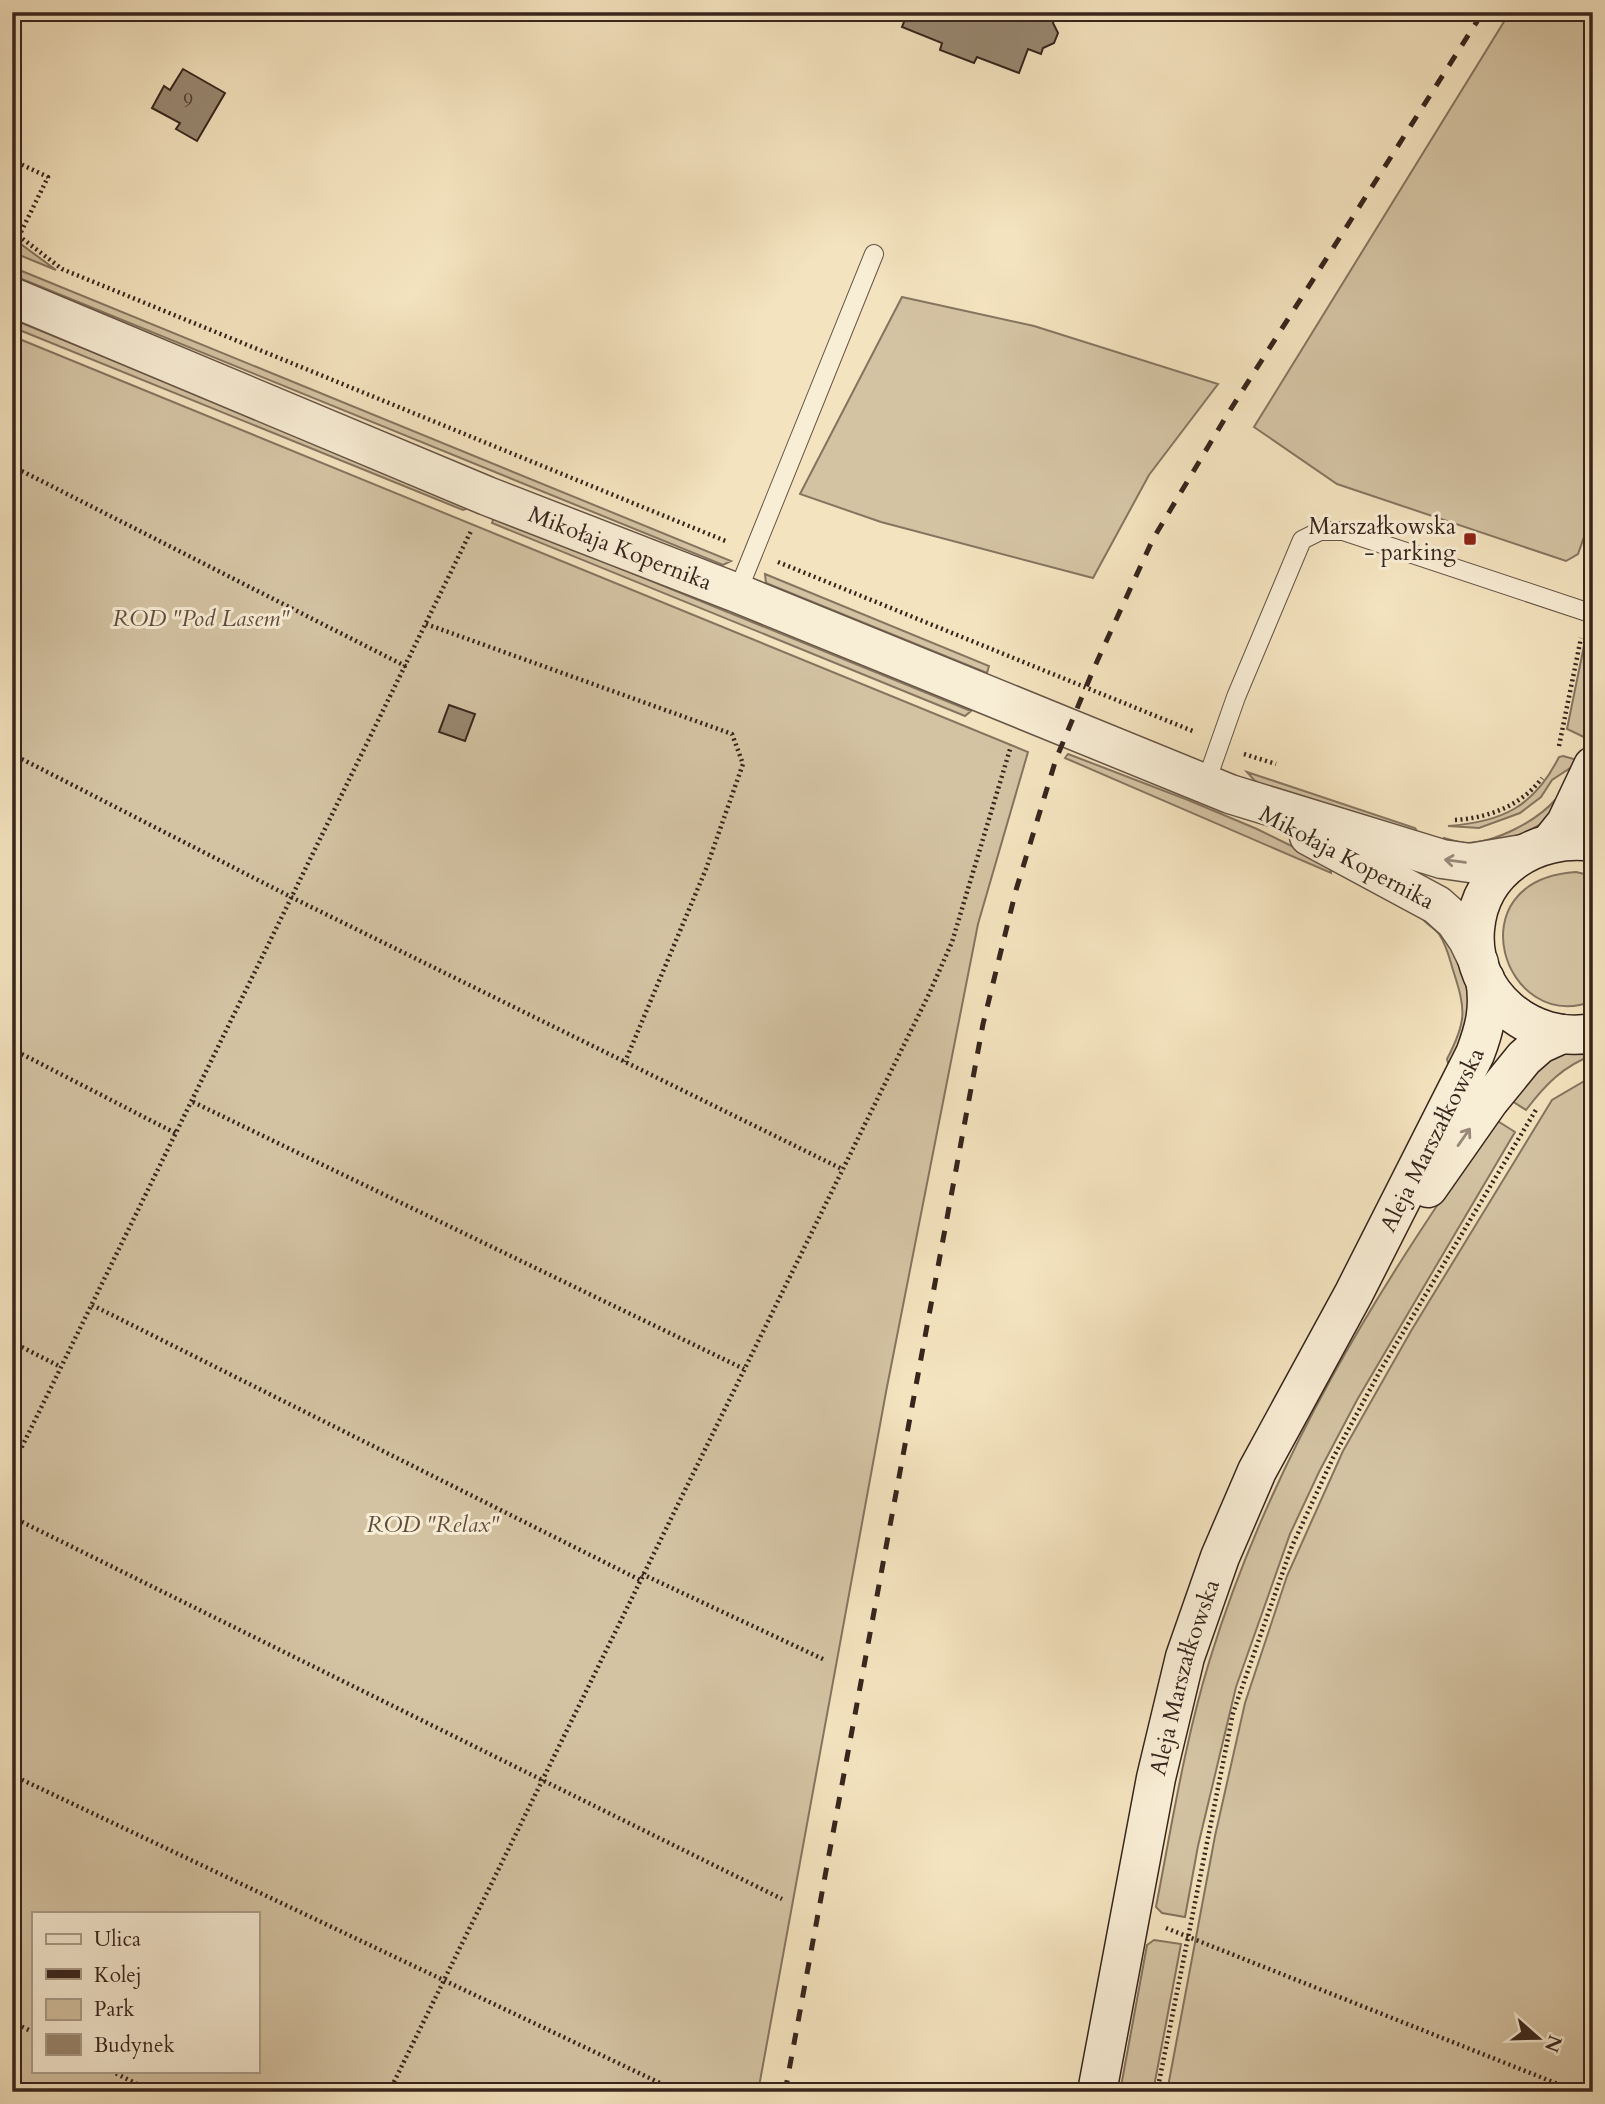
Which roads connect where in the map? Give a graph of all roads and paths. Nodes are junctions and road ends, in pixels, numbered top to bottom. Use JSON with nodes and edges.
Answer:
{"nodes":[{"id":1,"x":12,"y":160,"type":"edge"},
{"id":2,"x":874,"y":254,"type":"dead end"},
{"id":3,"x":12,"y":297,"type":"edge"},
{"id":4,"x":12,"y":466,"type":"edge"},
{"id":5,"x":474,"y":526,"type":"dead end"},
{"id":6,"x":754,"y":552,"type":"junction"},
{"id":7,"x":737,"y":593,"type":"junction"},
{"id":8,"x":1590,"y":613,"type":"edge"},
{"id":9,"x":426,"y":624,"type":"junction"},
{"id":10,"x":407,"y":667,"type":"junction"},
{"id":11,"x":1219,"y":743,"type":"junction"},
{"id":12,"x":1011,"y":746,"type":"dead end"},
{"id":13,"x":12,"y":754,"type":"edge"},
{"id":14,"x":1555,"y":755,"type":"dead end"},
{"id":15,"x":1278,"y":765,"type":"dead end"},
{"id":16,"x":1593,"y":765,"type":"edge"},
{"id":17,"x":1545,"y":774,"type":"dead end"},
{"id":18,"x":1218,"y":790,"type":"junction"},
{"id":19,"x":1453,"y":820,"type":"dead end"},
{"id":20,"x":1593,"y":842,"type":"edge"},
{"id":21,"x":1536,"y":848,"type":"junction"},
{"id":22,"x":293,"y":898,"type":"junction"},
{"id":23,"x":1482,"y":971,"type":"junction"},
{"id":24,"x":1578,"y":1033,"type":"edge"},
{"id":25,"x":12,"y":1049,"type":"edge"},
{"id":26,"x":625,"y":1062,"type":"junction"},
{"id":27,"x":1543,"y":1098,"type":"dead end"},
{"id":28,"x":1489,"y":1101,"type":"junction"},
{"id":29,"x":193,"y":1102,"type":"junction"},
{"id":30,"x":1526,"y":1124,"type":"junction"},
{"id":31,"x":177,"y":1134,"type":"junction"},
{"id":32,"x":842,"y":1170,"type":"junction"},
{"id":33,"x":1354,"y":1293,"type":"junction"},
{"id":34,"x":92,"y":1305,"type":"junction"},
{"id":35,"x":12,"y":1342,"type":"edge"},
{"id":36,"x":61,"y":1367,"type":"junction"},
{"id":37,"x":744,"y":1369,"type":"junction"},
{"id":38,"x":12,"y":1467,"type":"edge"},
{"id":39,"x":12,"y":1517,"type":"edge"},
{"id":40,"x":641,"y":1577,"type":"junction"},
{"id":41,"x":825,"y":1660,"type":"dead end"},
{"id":42,"x":12,"y":1774,"type":"edge"},
{"id":43,"x":542,"y":1780,"type":"junction"},
{"id":44,"x":782,"y":1899,"type":"dead end"},
{"id":45,"x":1131,"y":1916,"type":"junction"},
{"id":46,"x":1187,"y":1935,"type":"junction"},
{"id":47,"x":445,"y":1981,"type":"junction"},
{"id":48,"x":12,"y":2022,"type":"edge"},
{"id":49,"x":32,"y":2032,"type":"edge"},
{"id":50,"x":113,"y":2072,"type":"edge"},
{"id":51,"x":660,"y":2083,"type":"dead end"},
{"id":52,"x":153,"y":2092,"type":"edge"},
{"id":53,"x":390,"y":2092,"type":"edge"},
{"id":54,"x":1097,"y":2092,"type":"edge"},
{"id":55,"x":1157,"y":2092,"type":"edge"},
{"id":56,"x":1578,"y":2092,"type":"edge"}],
"edges":[{"from":1,"to":6,"type":"path"},
{"from":2,"to":6,"type":"lane"},
{"from":3,"to":7,"type":"main road","name":"Mikołaja Kopernika"},
{"from":4,"to":10,"type":"path"},
{"from":5,"to":9,"type":"path"},
{"from":6,"to":7,"type":"lane"},
{"from":6,"to":11,"type":"path"},
{"from":7,"to":18,"type":"main road","name":"Mikołaja Kopernika"},
{"from":8,"to":11,"type":"lane"},
{"from":8,"to":14,"type":"path"},
{"from":9,"to":10,"type":"path"},
{"from":9,"to":26,"type":"path"},
{"from":10,"to":22,"type":"path"},
{"from":11,"to":15,"type":"path"},
{"from":11,"to":18,"type":"lane"},
{"from":12,"to":32,"type":"path"},
{"from":13,"to":22,"type":"path"},
{"from":16,"to":21,"type":"main road"},
{"from":17,"to":19,"type":"path"},
{"from":21,"to":18,"type":"main road","name":"Mikołaja Kopernika","one_way":true},
{"from":18,"to":23,"type":"main road","name":"Mikołaja Kopernika"},
{"from":20,"to":21,"type":"main road","name":"Mikołaja Kopernika"},
{"from":21,"to":23,"type":"main road","name":"Aleja Marszałkowska"},
{"from":22,"to":26,"type":"path"},
{"from":22,"to":29,"type":"path"},
{"from":23,"to":24,"type":"main road","name":"Mikołaja Kopernika"},
{"from":23,"to":33,"type":"main road","name":"Aleja Marszałkowska"},
{"from":24,"to":28,"type":"main road","name":"Aleja Marszałkowska"},
{"from":25,"to":31,"type":"path"},
{"from":26,"to":32,"type":"path"},
{"from":27,"to":30,"type":"path"},
{"from":28,"to":30,"type":"path"},
{"from":33,"to":28,"type":"main road","name":"Aleja Marszałkowska","one_way":true},
{"from":29,"to":31,"type":"path"},
{"from":29,"to":37,"type":"path"},
{"from":30,"to":46,"type":"path"},
{"from":31,"to":34,"type":"path"},
{"from":32,"to":37,"type":"path"},
{"from":33,"to":45,"type":"main road","name":"Aleja Marszałkowska"},
{"from":34,"to":36,"type":"path"},
{"from":34,"to":40,"type":"path"},
{"from":35,"to":36,"type":"path"},
{"from":36,"to":38,"type":"path"},
{"from":37,"to":40,"type":"path"},
{"from":39,"to":43,"type":"path"},
{"from":40,"to":41,"type":"path"},
{"from":40,"to":43,"type":"path"},
{"from":42,"to":47,"type":"path"},
{"from":43,"to":44,"type":"path"},
{"from":43,"to":47,"type":"path"},
{"from":45,"to":46,"type":"path"},
{"from":45,"to":54,"type":"main road","name":"Aleja Marszałkowska"},
{"from":46,"to":55,"type":"path"},
{"from":46,"to":56,"type":"path"},
{"from":47,"to":51,"type":"path"},
{"from":47,"to":53,"type":"path"},
{"from":48,"to":49,"type":"path"},
{"from":50,"to":52,"type":"path"}]}
